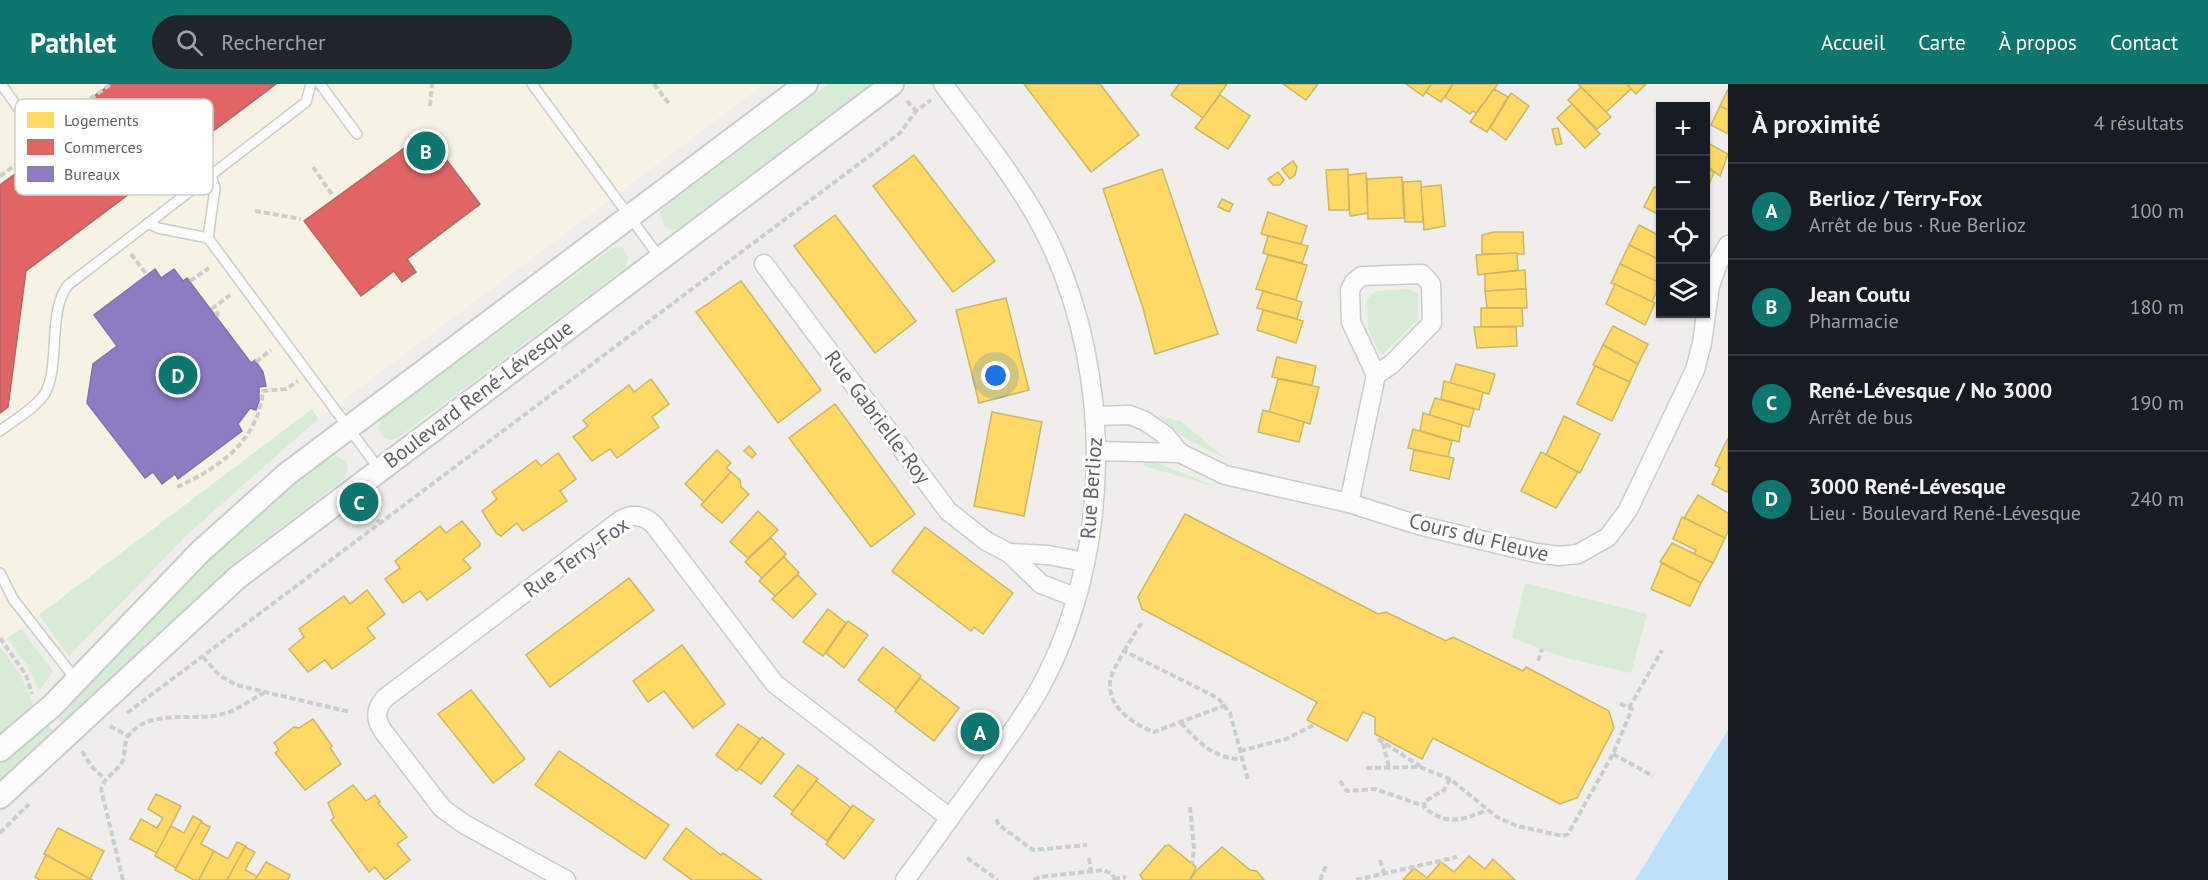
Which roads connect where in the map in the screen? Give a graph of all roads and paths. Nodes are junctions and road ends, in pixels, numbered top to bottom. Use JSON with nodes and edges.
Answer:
{"nodes":[{"id":1,"x":1,"y":84,"type":"edge"},
{"id":2,"x":111,"y":84,"type":"edge"},
{"id":3,"x":311,"y":84,"type":"edge"},
{"id":4,"x":320,"y":84,"type":"edge"},
{"id":5,"x":432,"y":84,"type":"edge"},
{"id":6,"x":532,"y":84,"type":"edge"},
{"id":7,"x":654,"y":84,"type":"edge"},
{"id":8,"x":806,"y":84,"type":"edge"},
{"id":9,"x":943,"y":84,"type":"edge"},
{"id":10,"x":896,"y":89,"type":"edge"},
{"id":11,"x":90,"y":99,"type":"edge"},
{"id":12,"x":15,"y":103,"type":"edge"},
{"id":13,"x":926,"y":104,"type":"dead end"},
{"id":14,"x":670,"y":105,"type":"dead end"},
{"id":15,"x":429,"y":106,"type":"dead end"},
{"id":16,"x":916,"y":111,"type":"junction"},
{"id":17,"x":357,"y":134,"type":"dead end"},
{"id":18,"x":15,"y":165,"type":"edge"},
{"id":19,"x":313,"y":167,"type":"dead end"},
{"id":20,"x":213,"y":174,"type":"edge"},
{"id":21,"x":0,"y":176,"type":"edge"},
{"id":22,"x":213,"y":182,"type":"edge"},
{"id":23,"x":186,"y":195,"type":"edge"},
{"id":24,"x":333,"y":196,"type":"dead end"},
{"id":25,"x":255,"y":211,"type":"dead end"},
{"id":26,"x":629,"y":216,"type":"junction"},
{"id":27,"x":301,"y":219,"type":"dead end"},
{"id":28,"x":148,"y":223,"type":"junction"},
{"id":29,"x":208,"y":238,"type":"junction"},
{"id":30,"x":1728,"y":245,"type":"edge"},
{"id":31,"x":130,"y":253,"type":"dead end"},
{"id":32,"x":660,"y":258,"type":"junction"},
{"id":33,"x":764,"y":264,"type":"dead end"},
{"id":34,"x":209,"y":268,"type":"dead end"},
{"id":35,"x":147,"y":275,"type":"dead end"},
{"id":36,"x":190,"y":281,"type":"dead end"},
{"id":37,"x":230,"y":295,"type":"dead end"},
{"id":38,"x":216,"y":316,"type":"dead end"},
{"id":39,"x":271,"y":350,"type":"dead end"},
{"id":40,"x":256,"y":362,"type":"dead end"},
{"id":41,"x":1376,"y":375,"type":"junction"},
{"id":42,"x":296,"y":383,"type":"dead end"},
{"id":43,"x":1095,"y":416,"type":"junction"},
{"id":44,"x":347,"y":427,"type":"junction"},
{"id":45,"x":0,"y":431,"type":"edge"},
{"id":46,"x":1096,"y":451,"type":"junction"},
{"id":47,"x":1180,"y":453,"type":"junction"},
{"id":48,"x":379,"y":468,"type":"junction"},
{"id":49,"x":177,"y":487,"type":"dead end"},
{"id":50,"x":363,"y":500,"type":"dead end"},
{"id":51,"x":1349,"y":503,"type":"junction"},
{"id":52,"x":380,"y":523,"type":"junction"},
{"id":53,"x":1009,"y":553,"type":"junction"},
{"id":54,"x":1085,"y":562,"type":"junction"},
{"id":55,"x":0,"y":573,"type":"edge"},
{"id":56,"x":1075,"y":597,"type":"junction"},
{"id":57,"x":1142,"y":622,"type":"dead end"},
{"id":58,"x":0,"y":638,"type":"edge"},
{"id":59,"x":1542,"y":649,"type":"dead end"},
{"id":60,"x":1662,"y":650,"type":"dead end"},
{"id":61,"x":1124,"y":651,"type":"junction"},
{"id":62,"x":203,"y":657,"type":"junction"},
{"id":63,"x":1538,"y":661,"type":"dead end"},
{"id":64,"x":77,"y":681,"type":"junction"},
{"id":65,"x":264,"y":693,"type":"junction"},
{"id":66,"x":34,"y":698,"type":"dead end"},
{"id":67,"x":1617,"y":702,"type":"dead end"},
{"id":68,"x":1226,"y":705,"type":"junction"},
{"id":69,"x":1629,"y":708,"type":"junction"},
{"id":70,"x":350,"y":712,"type":"dead end"},
{"id":71,"x":1181,"y":723,"type":"junction"},
{"id":72,"x":1316,"y":724,"type":"dead end"},
{"id":73,"x":110,"y":726,"type":"junction"},
{"id":74,"x":102,"y":733,"type":"dead end"},
{"id":75,"x":128,"y":735,"type":"junction"},
{"id":76,"x":1378,"y":739,"type":"dead end"},
{"id":77,"x":1383,"y":742,"type":"junction"},
{"id":78,"x":88,"y":745,"type":"dead end"},
{"id":79,"x":0,"y":750,"type":"edge"},
{"id":80,"x":1240,"y":751,"type":"junction"},
{"id":81,"x":1613,"y":754,"type":"junction"},
{"id":82,"x":1243,"y":759,"type":"junction"},
{"id":83,"x":1389,"y":767,"type":"junction"},
{"id":84,"x":1420,"y":767,"type":"junction"},
{"id":85,"x":1366,"y":768,"type":"dead end"},
{"id":86,"x":1653,"y":776,"type":"dead end"},
{"id":87,"x":104,"y":778,"type":"junction"},
{"id":88,"x":1450,"y":779,"type":"junction"},
{"id":89,"x":1248,"y":780,"type":"dead end"},
{"id":90,"x":1340,"y":782,"type":"dead end"},
{"id":91,"x":0,"y":797,"type":"edge"},
{"id":92,"x":1424,"y":806,"type":"junction"},
{"id":93,"x":1190,"y":807,"type":"dead end"},
{"id":94,"x":1487,"y":810,"type":"junction"},
{"id":95,"x":950,"y":818,"type":"junction"},
{"id":96,"x":996,"y":819,"type":"dead end"},
{"id":97,"x":1088,"y":845,"type":"dead end"},
{"id":98,"x":1457,"y":857,"type":"dead end"},
{"id":99,"x":968,"y":858,"type":"dead end"},
{"id":100,"x":1089,"y":858,"type":"dead end"},
{"id":101,"x":1380,"y":860,"type":"dead end"},
{"id":102,"x":1192,"y":864,"type":"dead end"},
{"id":103,"x":1326,"y":866,"type":"dead end"},
{"id":104,"x":1091,"y":872,"type":"junction"},
{"id":105,"x":1384,"y":873,"type":"junction"},
{"id":106,"x":1126,"y":877,"type":"dead end"},
{"id":107,"x":1114,"y":879,"type":"edge"},
{"id":108,"x":123,"y":880,"type":"edge"},
{"id":109,"x":566,"y":880,"type":"edge"},
{"id":110,"x":905,"y":880,"type":"edge"},
{"id":111,"x":998,"y":880,"type":"edge"},
{"id":112,"x":1034,"y":880,"type":"edge"},
{"id":113,"x":1321,"y":880,"type":"edge"},
{"id":114,"x":1356,"y":880,"type":"edge"}],
"edges":[{"from":1,"to":12,"type":"lane"},
{"from":2,"to":11,"type":"path"},
{"from":3,"to":20,"type":"lane"},
{"from":4,"to":17,"type":"lane"},
{"from":5,"to":15,"type":"path"},
{"from":6,"to":26,"type":"lane"},
{"from":7,"to":14,"type":"path"},
{"from":8,"to":26,"type":"street"},
{"from":9,"to":43,"type":"street","name":"Rue Berlioz"},
{"from":10,"to":16,"type":"path"},
{"from":10,"to":32,"type":"street","name":"Boulevard René-Lévesque"},
{"from":13,"to":16,"type":"path","name":"Boulevard René-Lévesque"},
{"from":16,"to":52,"type":"path","name":"Boulevard René-Lévesque"},
{"from":18,"to":21,"type":"path"},
{"from":19,"to":24,"type":"path"},
{"from":22,"to":29,"type":"lane"},
{"from":23,"to":28,"type":"lane"},
{"from":25,"to":27,"type":"path"},
{"from":26,"to":32,"type":"lane"},
{"from":26,"to":44,"type":"street"},
{"from":28,"to":29,"type":"lane"},
{"from":28,"to":45,"type":"lane"},
{"from":29,"to":44,"type":"lane"},
{"from":30,"to":51,"type":"street","name":"Cours du Fleuve"},
{"from":31,"to":35,"type":"path"},
{"from":32,"to":48,"type":"street","name":"Boulevard René-Lévesque"},
{"from":33,"to":53,"type":"street","name":"Rue Gabrielle-Roy"},
{"from":34,"to":36,"type":"path"},
{"from":37,"to":38,"type":"path"},
{"from":39,"to":40,"type":"path"},
{"from":41,"to":41,"type":"street"},
{"from":41,"to":51,"type":"street"},
{"from":42,"to":49,"type":"path"},
{"from":43,"to":46,"type":"street","name":"Rue Berlioz"},
{"from":43,"to":47,"type":"street","name":"Cours du Fleuve"},
{"from":44,"to":48,"type":"lane"},
{"from":44,"to":64,"type":"street"},
{"from":46,"to":47,"type":"street","name":"Cours du Fleuve"},
{"from":46,"to":54,"type":"street","name":"Rue Berlioz"},
{"from":47,"to":51,"type":"street","name":"Cours du Fleuve"},
{"from":48,"to":91,"type":"street","name":"Boulevard René-Lévesque"},
{"from":50,"to":52,"type":"path"},
{"from":52,"to":62,"type":"path","name":"Boulevard René-Lévesque"},
{"from":53,"to":54,"type":"street","name":"Rue Gabrielle-Roy"},
{"from":53,"to":56,"type":"street","name":"Rue Gabrielle-Roy"},
{"from":54,"to":56,"type":"street","name":"Rue Berlioz"},
{"from":55,"to":64,"type":"lane"},
{"from":56,"to":95,"type":"street","name":"Rue Berlioz"},
{"from":57,"to":61,"type":"path"},
{"from":58,"to":66,"type":"path"},
{"from":59,"to":63,"type":"path"},
{"from":60,"to":69,"type":"path"},
{"from":61,"to":68,"type":"path"},
{"from":61,"to":71,"type":"path"},
{"from":62,"to":65,"type":"path"},
{"from":62,"to":73,"type":"path","name":"Boulevard René-Lévesque"},
{"from":64,"to":79,"type":"street"},
{"from":65,"to":70,"type":"path"},
{"from":65,"to":75,"type":"path"},
{"from":67,"to":69,"type":"path"},
{"from":68,"to":71,"type":"path"},
{"from":68,"to":80,"type":"path"},
{"from":69,"to":81,"type":"path"},
{"from":71,"to":82,"type":"path"},
{"from":72,"to":80,"type":"path"},
{"from":73,"to":74,"type":"path","name":"Boulevard René-Lévesque"},
{"from":73,"to":75,"type":"path"},
{"from":75,"to":87,"type":"path"},
{"from":76,"to":77,"type":"path"},
{"from":77,"to":83,"type":"path"},
{"from":77,"to":84,"type":"path"},
{"from":78,"to":87,"type":"path"},
{"from":80,"to":82,"type":"path"},
{"from":81,"to":86,"type":"path"},
{"from":81,"to":94,"type":"path"},
{"from":82,"to":89,"type":"path"},
{"from":83,"to":84,"type":"path"},
{"from":83,"to":85,"type":"path"},
{"from":84,"to":88,"type":"path"},
{"from":87,"to":108,"type":"path"},
{"from":88,"to":92,"type":"path"},
{"from":88,"to":94,"type":"path"},
{"from":90,"to":92,"type":"path"},
{"from":92,"to":94,"type":"path"},
{"from":93,"to":102,"type":"path"},
{"from":95,"to":109,"type":"street","name":"Rue Terry-Fox"},
{"from":95,"to":110,"type":"street","name":"Rue Berlioz"},
{"from":96,"to":97,"type":"path"},
{"from":98,"to":105,"type":"path"},
{"from":99,"to":111,"type":"path"},
{"from":100,"to":104,"type":"path"},
{"from":101,"to":105,"type":"path"},
{"from":103,"to":113,"type":"path"},
{"from":104,"to":107,"type":"path"},
{"from":104,"to":112,"type":"path"},
{"from":105,"to":114,"type":"path"},
{"from":106,"to":107,"type":"path"}]}
